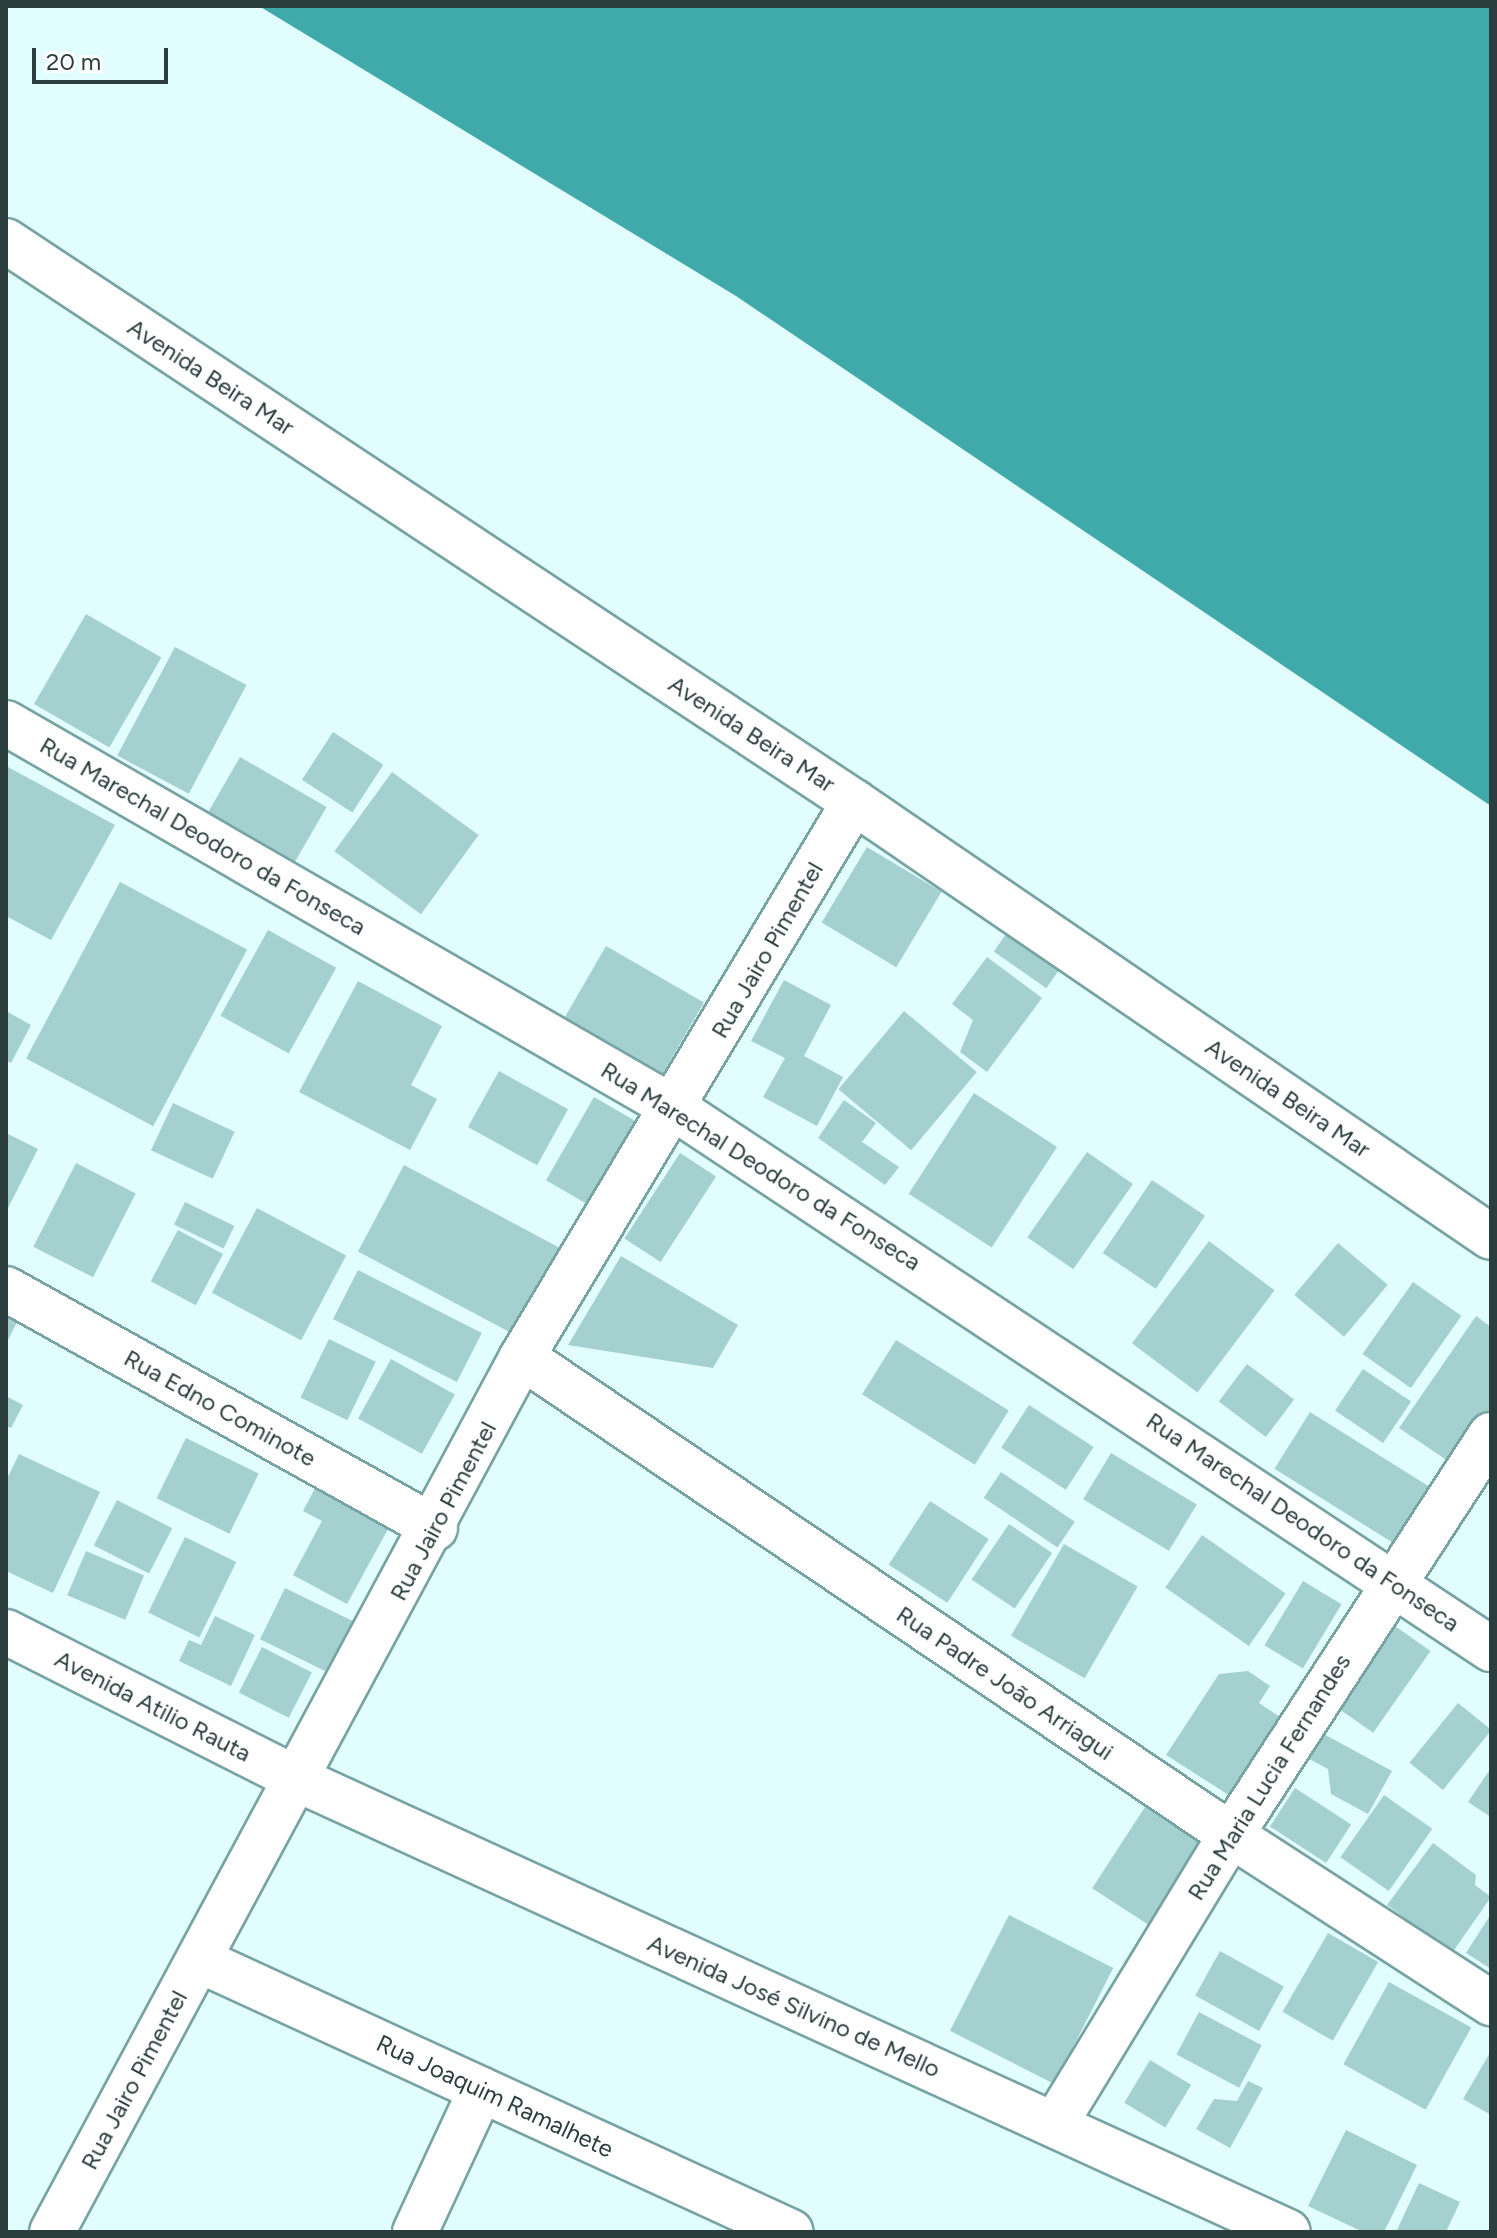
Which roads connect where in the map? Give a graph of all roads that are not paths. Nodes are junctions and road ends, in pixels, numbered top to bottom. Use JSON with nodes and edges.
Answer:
{"nodes":[{"id":1,"x":6,"y":241,"type":"edge"},
{"id":2,"x":6,"y":723,"type":"edge"},
{"id":3,"x":854,"y":802,"type":"junction"},
{"id":4,"x":674,"y":1108,"type":"junction"},
{"id":5,"x":1491,"y":1237,"type":"edge"},
{"id":6,"x":6,"y":1289,"type":"edge"},
{"id":7,"x":522,"y":1357,"type":"junction"},
{"id":8,"x":1491,"y":1435,"type":"edge"},
{"id":9,"x":435,"y":1528,"type":"junction"},
{"id":10,"x":1393,"y":1580,"type":"junction"},
{"id":11,"x":6,"y":1632,"type":"edge"},
{"id":12,"x":1491,"y":1649,"type":"edge"},
{"id":13,"x":299,"y":1780,"type":"junction"},
{"id":14,"x":1231,"y":1835,"type":"junction"},
{"id":15,"x":199,"y":1960,"type":"junction"},
{"id":16,"x":1491,"y":2003,"type":"edge"},
{"id":17,"x":481,"y":2090,"type":"junction"},
{"id":18,"x":1055,"y":2124,"type":"junction"},
{"id":19,"x":52,"y":2232,"type":"edge"},
{"id":20,"x":415,"y":2232,"type":"edge"},
{"id":21,"x":791,"y":2232,"type":"edge"},
{"id":22,"x":1288,"y":2232,"type":"edge"}],
"edges":[{"from":1,"to":3,"type":"street","name":"Avenida Beira Mar"},
{"from":2,"to":4,"type":"street","name":"Rua Marechal Deodoro da Fonseca"},
{"from":3,"to":4,"type":"street","name":"Rua Jairo Pimentel"},
{"from":3,"to":5,"type":"street","name":"Avenida Beira Mar"},
{"from":4,"to":7,"type":"street","name":"Rua Jairo Pimentel"},
{"from":4,"to":10,"type":"street","name":"Rua Marechal Deodoro da Fonseca"},
{"from":6,"to":9,"type":"street","name":"Rua Edno Cominote"},
{"from":7,"to":9,"type":"street","name":"Rua Jairo Pimentel"},
{"from":7,"to":14,"type":"street","name":"Rua Padre João Arriagui"},
{"from":8,"to":10,"type":"street","name":"Rua Maria Lucia Fernandes"},
{"from":9,"to":13,"type":"street","name":"Rua Jairo Pimentel"},
{"from":10,"to":12,"type":"street","name":"Rua Marechal Deodoro da Fonseca"},
{"from":10,"to":14,"type":"street","name":"Rua Maria Lucia Fernandes"},
{"from":11,"to":13,"type":"street","name":"Avenida Atilio Rauta"},
{"from":13,"to":15,"type":"street","name":"Rua Jairo Pimentel"},
{"from":13,"to":18,"type":"street","name":"Avenida José Silvino de Mello"},
{"from":14,"to":16,"type":"street","name":"Rua Padre João Arriagui"},
{"from":14,"to":18,"type":"street","name":"Rua Maria Lucia Fernandes"},
{"from":15,"to":17,"type":"street","name":"Rua Joaquim Ramalhete"},
{"from":15,"to":19,"type":"street","name":"Rua Jairo Pimentel"},
{"from":17,"to":20,"type":"street"},
{"from":17,"to":21,"type":"street","name":"Rua Joaquim Ramalhete"},
{"from":18,"to":22,"type":"street","name":"Avenida José Silvino de Mello"}]}
